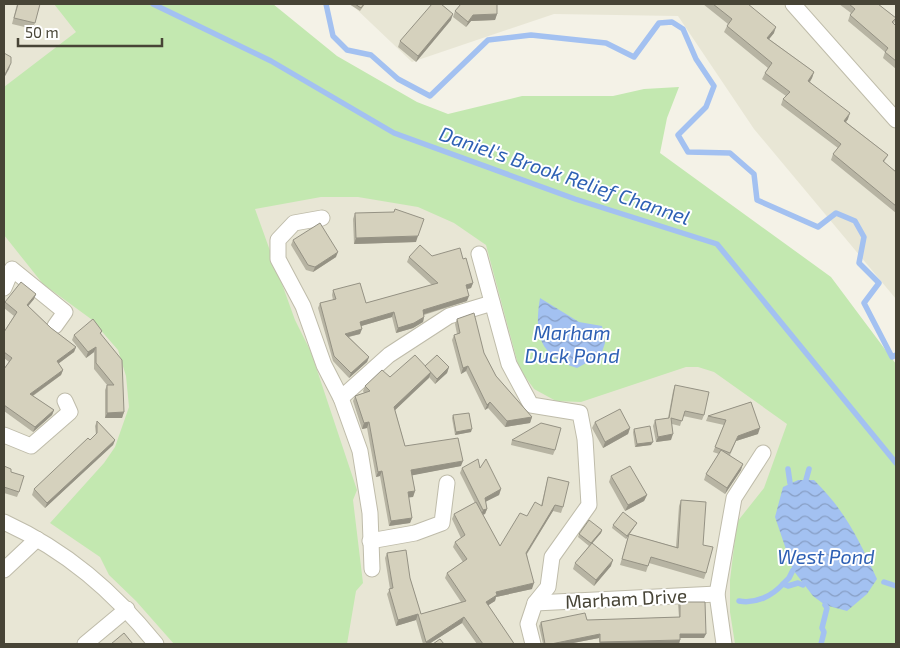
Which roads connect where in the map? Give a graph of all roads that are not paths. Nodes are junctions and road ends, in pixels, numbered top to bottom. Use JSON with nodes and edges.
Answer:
{"nodes":[{"id":1,"x":793,"y":4,"type":"edge"},
{"id":2,"x":896,"y":120,"type":"edge"},
{"id":3,"x":322,"y":218,"type":"dead end"},
{"id":4,"x":479,"y":254,"type":"dead end"},
{"id":5,"x":4,"y":288,"type":"edge"},
{"id":6,"x":492,"y":303,"type":"junction"},
{"id":7,"x":55,"y":326,"type":"dead end"},
{"id":8,"x":341,"y":398,"type":"junction"},
{"id":9,"x":65,"y":400,"type":"dead end"},
{"id":10,"x":4,"y":435,"type":"edge"},
{"id":11,"x":763,"y":453,"type":"dead end"},
{"id":12,"x":448,"y":483,"type":"dead end"},
{"id":13,"x":4,"y":522,"type":"edge"},
{"id":14,"x":36,"y":539,"type":"junction"},
{"id":15,"x":370,"y":541,"type":"junction"},
{"id":16,"x":372,"y":569,"type":"dead end"},
{"id":17,"x":4,"y":570,"type":"edge"},
{"id":18,"x":717,"y":594,"type":"junction"},
{"id":19,"x":535,"y":603,"type":"junction"},
{"id":20,"x":127,"y":609,"type":"junction"},
{"id":21,"x":85,"y":644,"type":"edge"},
{"id":22,"x":156,"y":644,"type":"edge"},
{"id":23,"x":533,"y":644,"type":"edge"},
{"id":24,"x":724,"y":644,"type":"edge"}],
"edges":[{"from":1,"to":2,"type":"street"},
{"from":3,"to":8,"type":"street"},
{"from":4,"to":6,"type":"street","name":"Marham Drive"},
{"from":5,"to":7,"type":"street"},
{"from":6,"to":8,"type":"street"},
{"from":6,"to":19,"type":"street","name":"Marham Drive"},
{"from":8,"to":15,"type":"street"},
{"from":9,"to":10,"type":"street"},
{"from":11,"to":18,"type":"street"},
{"from":12,"to":15,"type":"street"},
{"from":13,"to":14,"type":"street"},
{"from":14,"to":17,"type":"street"},
{"from":14,"to":20,"type":"street"},
{"from":15,"to":16,"type":"street"},
{"from":18,"to":19,"type":"street","name":"Marham Drive"},
{"from":18,"to":24,"type":"street"},
{"from":19,"to":23,"type":"street","name":"Marham Drive"},
{"from":20,"to":21,"type":"street"},
{"from":20,"to":22,"type":"street"}]}
